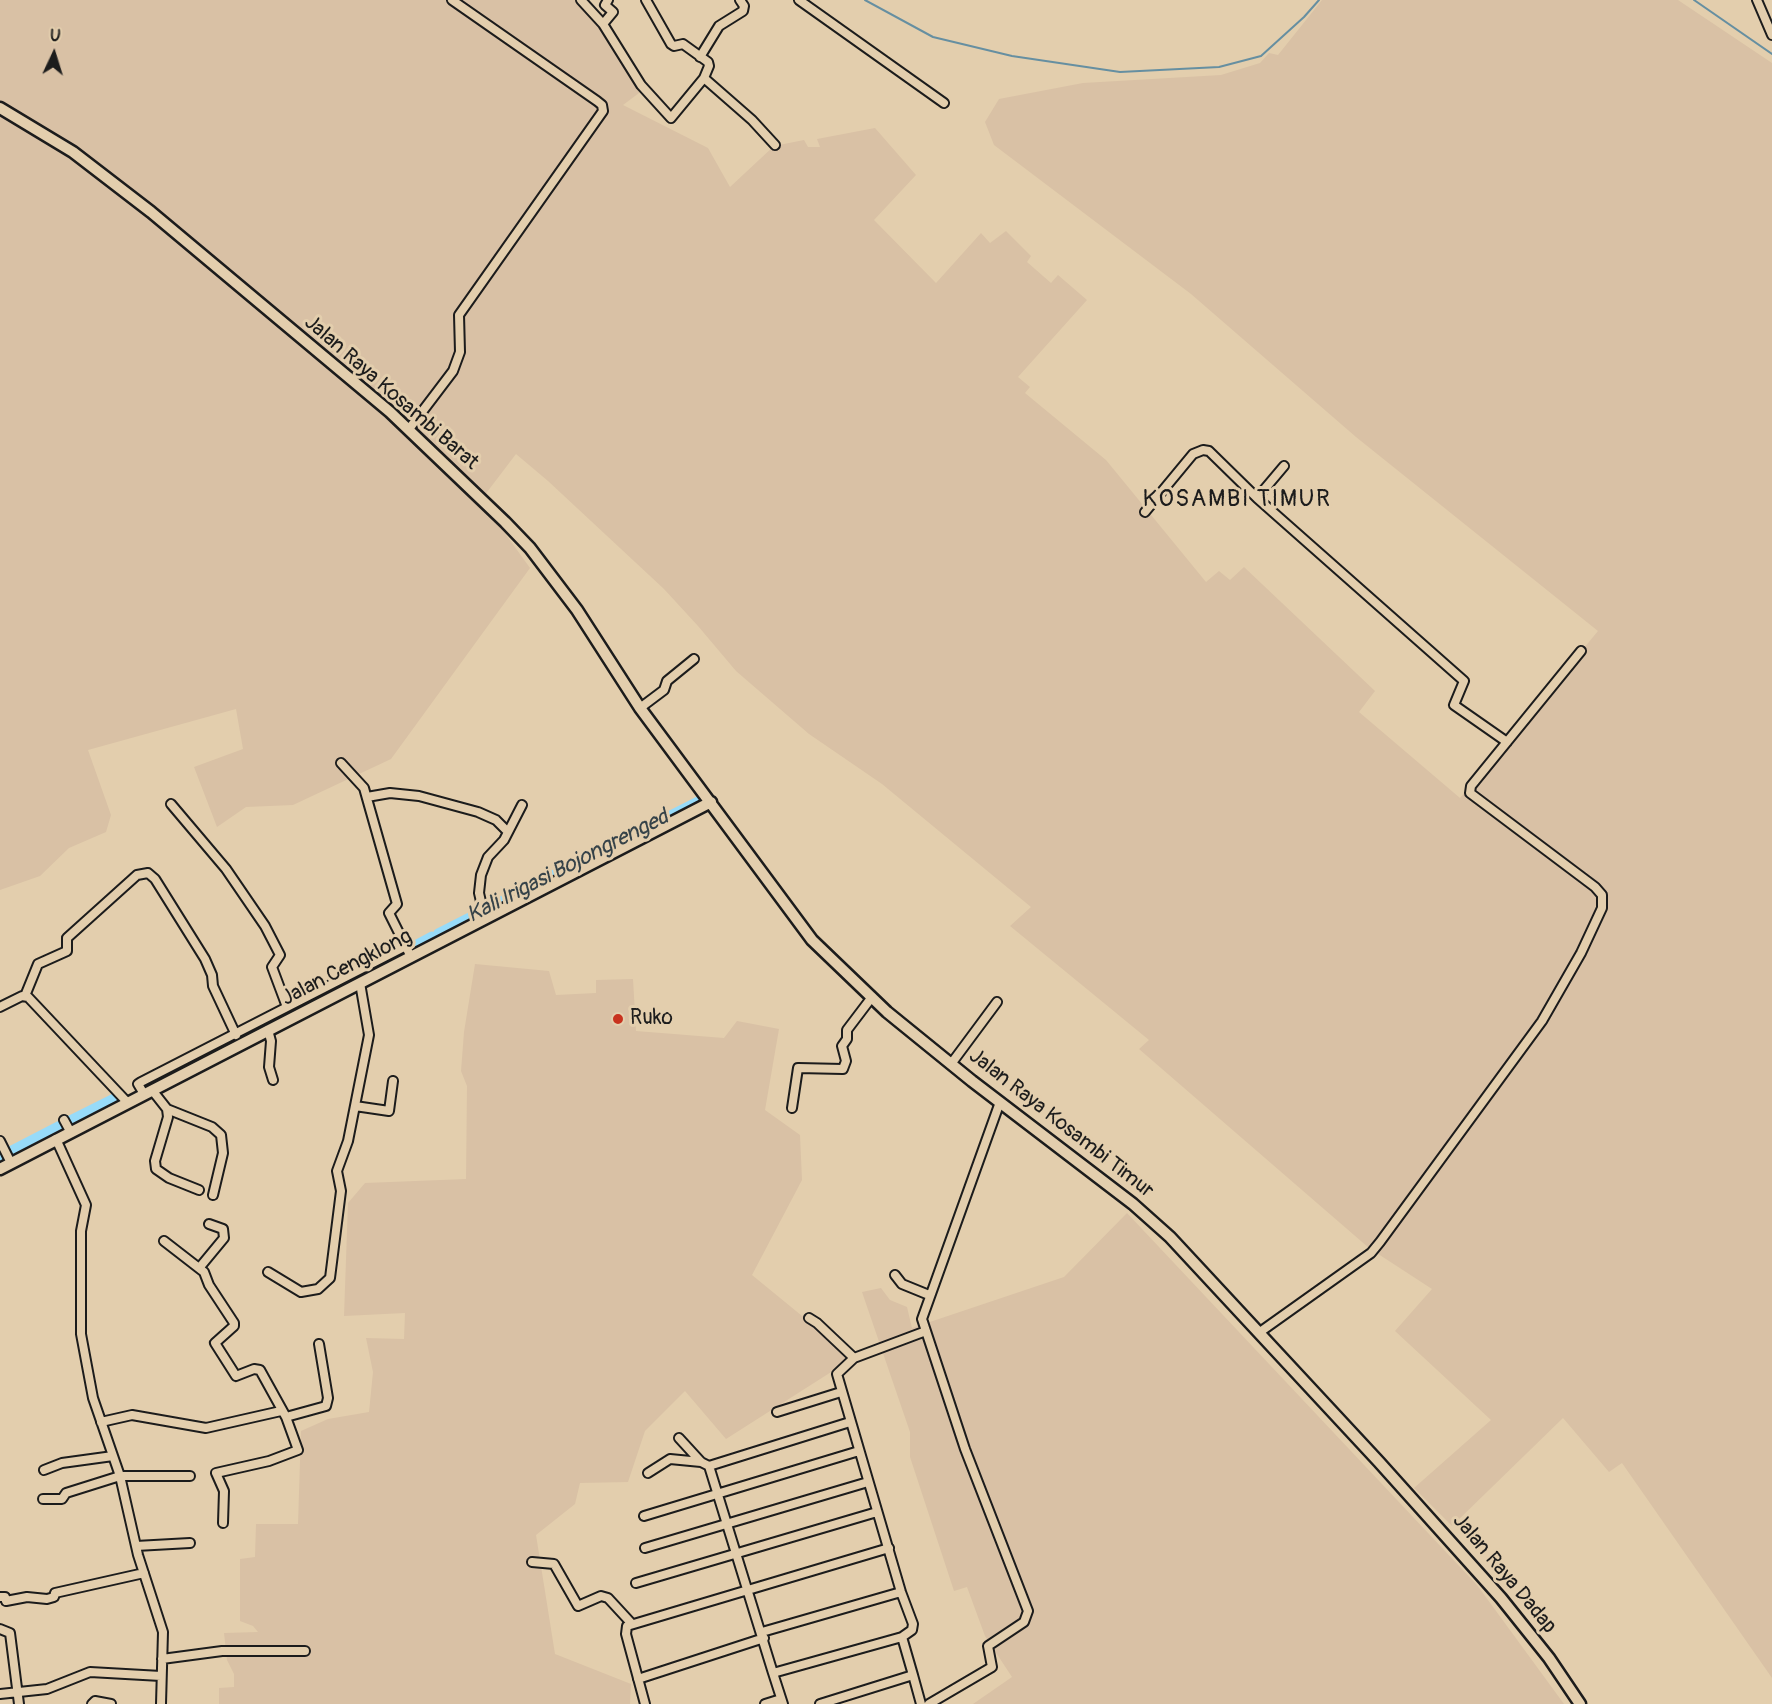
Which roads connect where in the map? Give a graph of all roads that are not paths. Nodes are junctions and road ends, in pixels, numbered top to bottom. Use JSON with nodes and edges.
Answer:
{"nodes":[{"id":1,"x":452,"y":0,"type":"edge"},
{"id":2,"x":581,"y":0,"type":"edge"},
{"id":3,"x":608,"y":0,"type":"edge"},
{"id":4,"x":646,"y":0,"type":"edge"},
{"id":5,"x":740,"y":0,"type":"edge"},
{"id":6,"x":799,"y":0,"type":"edge"},
{"id":7,"x":1757,"y":0,"type":"edge"},
{"id":8,"x":603,"y":24,"type":"junction"},
{"id":9,"x":1772,"y":35,"type":"edge"},
{"id":10,"x":700,"y":57,"type":"junction"},
{"id":11,"x":704,"y":78,"type":"junction"},
{"id":12,"x":944,"y":103,"type":"dead end"},
{"id":13,"x":0,"y":108,"type":"edge"},
{"id":14,"x":775,"y":145,"type":"dead end"},
{"id":15,"x":409,"y":429,"type":"junction"},
{"id":16,"x":1284,"y":465,"type":"dead end"},
{"id":17,"x":1257,"y":498,"type":"junction"},
{"id":18,"x":1145,"y":512,"type":"dead end"},
{"id":19,"x":1581,"y":651,"type":"dead end"},
{"id":20,"x":694,"y":659,"type":"dead end"},
{"id":21,"x":640,"y":708,"type":"junction"},
{"id":22,"x":1507,"y":742,"type":"junction"},
{"id":23,"x":341,"y":763,"type":"dead end"},
{"id":24,"x":367,"y":797,"type":"junction"},
{"id":25,"x":711,"y":802,"type":"junction"},
{"id":26,"x":171,"y":804,"type":"dead end"},
{"id":27,"x":522,"y":805,"type":"dead end"},
{"id":28,"x":508,"y":832,"type":"junction"},
{"id":29,"x":484,"y":913,"type":"junction"},
{"id":30,"x":409,"y":951,"type":"junction"},
{"id":31,"x":360,"y":983,"type":"junction"},
{"id":32,"x":25,"y":996,"type":"junction"},
{"id":33,"x":872,"y":998,"type":"junction"},
{"id":34,"x":998,"y":1002,"type":"dead end"},
{"id":35,"x":0,"y":1007,"type":"edge"},
{"id":36,"x":287,"y":1007,"type":"junction"},
{"id":37,"x":268,"y":1030,"type":"junction"},
{"id":38,"x":253,"y":1031,"type":"junction"},
{"id":39,"x":236,"y":1035,"type":"junction"},
{"id":40,"x":196,"y":1054,"type":"junction"},
{"id":41,"x":202,"y":1064,"type":"junction"},
{"id":42,"x":951,"y":1064,"type":"junction"},
{"id":43,"x":273,"y":1080,"type":"dead end"},
{"id":44,"x":393,"y":1081,"type":"dead end"},
{"id":45,"x":145,"y":1090,"type":"junction"},
{"id":46,"x":127,"y":1102,"type":"junction"},
{"id":47,"x":1000,"y":1102,"type":"junction"},
{"id":48,"x":355,"y":1106,"type":"junction"},
{"id":49,"x":792,"y":1108,"type":"dead end"},
{"id":50,"x":167,"y":1109,"type":"junction"},
{"id":51,"x":64,"y":1120,"type":"dead end"},
{"id":52,"x":70,"y":1131,"type":"junction"},
{"id":53,"x":56,"y":1139,"type":"junction"},
{"id":54,"x":0,"y":1141,"type":"edge"},
{"id":55,"x":8,"y":1157,"type":"junction"},
{"id":56,"x":0,"y":1169,"type":"edge"},
{"id":57,"x":199,"y":1190,"type":"dead end"},
{"id":58,"x":213,"y":1195,"type":"dead end"},
{"id":59,"x":209,"y":1224,"type":"dead end"},
{"id":60,"x":164,"y":1241,"type":"dead end"},
{"id":61,"x":200,"y":1267,"type":"junction"},
{"id":62,"x":268,"y":1272,"type":"dead end"},
{"id":63,"x":895,"y":1275,"type":"dead end"},
{"id":64,"x":928,"y":1295,"type":"junction"},
{"id":65,"x":809,"y":1318,"type":"dead end"},
{"id":66,"x":926,"y":1331,"type":"junction"},
{"id":67,"x":1260,"y":1332,"type":"junction"},
{"id":68,"x":319,"y":1344,"type":"dead end"},
{"id":69,"x":854,"y":1358,"type":"junction"},
{"id":70,"x":841,"y":1392,"type":"junction"},
{"id":71,"x":777,"y":1412,"type":"dead end"},
{"id":72,"x":283,"y":1414,"type":"junction"},
{"id":73,"x":101,"y":1422,"type":"junction"},
{"id":74,"x":850,"y":1422,"type":"junction"},
{"id":75,"x":679,"y":1438,"type":"dead end"},
{"id":76,"x":859,"y":1451,"type":"junction"},
{"id":77,"x":113,"y":1456,"type":"junction"},
{"id":78,"x":705,"y":1464,"type":"junction"},
{"id":79,"x":44,"y":1470,"type":"dead end"},
{"id":80,"x":648,"y":1473,"type":"dead end"},
{"id":81,"x":120,"y":1476,"type":"junction"},
{"id":82,"x":190,"y":1476,"type":"dead end"},
{"id":83,"x":1388,"y":1479,"type":"joint"},
{"id":84,"x":868,"y":1482,"type":"junction"},
{"id":85,"x":718,"y":1493,"type":"junction"},
{"id":86,"x":43,"y":1498,"type":"dead end"},
{"id":87,"x":877,"y":1512,"type":"junction"},
{"id":88,"x":644,"y":1516,"type":"dead end"},
{"id":89,"x":223,"y":1523,"type":"dead end"},
{"id":90,"x":728,"y":1523,"type":"junction"},
{"id":91,"x":190,"y":1543,"type":"dead end"},
{"id":92,"x":136,"y":1546,"type":"junction"},
{"id":93,"x":645,"y":1548,"type":"dead end"},
{"id":94,"x":889,"y":1548,"type":"junction"},
{"id":95,"x":737,"y":1554,"type":"junction"},
{"id":96,"x":532,"y":1562,"type":"dead end"},
{"id":97,"x":144,"y":1573,"type":"junction"},
{"id":98,"x":636,"y":1584,"type":"dead end"},
{"id":99,"x":749,"y":1590,"type":"junction"},
{"id":100,"x":901,"y":1592,"type":"junction"},
{"id":101,"x":0,"y":1597,"type":"edge"},
{"id":102,"x":630,"y":1625,"type":"junction"},
{"id":103,"x":0,"y":1629,"type":"edge"},
{"id":104,"x":763,"y":1635,"type":"junction"},
{"id":105,"x":902,"y":1637,"type":"junction"},
{"id":106,"x":305,"y":1651,"type":"dead end"},
{"id":107,"x":162,"y":1659,"type":"junction"},
{"id":108,"x":773,"y":1673,"type":"junction"},
{"id":109,"x":913,"y":1675,"type":"junction"},
{"id":110,"x":161,"y":1676,"type":"junction"},
{"id":111,"x":638,"y":1679,"type":"junction"},
{"id":112,"x":18,"y":1691,"type":"junction"},
{"id":113,"x":0,"y":1694,"type":"edge"},
{"id":114,"x":782,"y":1701,"type":"edge"},
{"id":115,"x":19,"y":1704,"type":"edge"},
{"id":116,"x":92,"y":1704,"type":"edge"},
{"id":117,"x":111,"y":1704,"type":"edge"},
{"id":118,"x":161,"y":1704,"type":"edge"},
{"id":119,"x":645,"y":1704,"type":"edge"},
{"id":120,"x":765,"y":1704,"type":"edge"},
{"id":121,"x":820,"y":1704,"type":"edge"},
{"id":122,"x":921,"y":1704,"type":"edge"},
{"id":123,"x":929,"y":1704,"type":"edge"},
{"id":124,"x":1580,"y":1704,"type":"edge"}],
"edges":[{"from":1,"to":15,"type":"street"},
{"from":2,"to":8,"type":"street"},
{"from":3,"to":8,"type":"street"},
{"from":4,"to":10,"type":"street"},
{"from":5,"to":10,"type":"street"},
{"from":6,"to":12,"type":"street"},
{"from":7,"to":9,"type":"street"},
{"from":8,"to":11,"type":"street"},
{"from":10,"to":11,"type":"street"},
{"from":11,"to":14,"type":"street"},
{"from":13,"to":15,"type":"main road","name":"Jalan Raya Kosambi Barat"},
{"from":15,"to":21,"type":"main road","name":"Jalan Raya Kosambi Barat"},
{"from":16,"to":17,"type":"street"},
{"from":17,"to":18,"type":"street"},
{"from":17,"to":22,"type":"street"},
{"from":19,"to":22,"type":"street"},
{"from":20,"to":21,"type":"street"},
{"from":21,"to":25,"type":"main road","name":"Jalan Raya Kosambi Barat"},
{"from":22,"to":67,"type":"street"},
{"from":23,"to":24,"type":"street"},
{"from":24,"to":28,"type":"street"},
{"from":24,"to":30,"type":"street"},
{"from":25,"to":29,"type":"main road","name":"Jalan Cengklong"},
{"from":25,"to":33,"type":"main road","name":"Jalan Raya Kosambi Timur"},
{"from":26,"to":36,"type":"street"},
{"from":27,"to":28,"type":"street"},
{"from":28,"to":29,"type":"street"},
{"from":29,"to":30,"type":"main road","name":"Jalan Cengklong"},
{"from":30,"to":31,"type":"main road","name":"Jalan Cengklong"},
{"from":30,"to":36,"type":"street"},
{"from":31,"to":37,"type":"main road","name":"Jalan Cengklong"},
{"from":31,"to":48,"type":"street"},
{"from":32,"to":35,"type":"street"},
{"from":32,"to":39,"type":"street"},
{"from":32,"to":46,"type":"street"},
{"from":33,"to":42,"type":"main road","name":"Jalan Raya Kosambi Timur"},
{"from":33,"to":49,"type":"street"},
{"from":34,"to":42,"type":"street"},
{"from":36,"to":38,"type":"street"},
{"from":37,"to":38,"type":"main road","name":"Jalan Cengklong"},
{"from":37,"to":43,"type":"street"},
{"from":38,"to":39,"type":"street"},
{"from":38,"to":41,"type":"main road","name":"Jalan Cengklong"},
{"from":39,"to":40,"type":"street"},
{"from":40,"to":41,"type":"street"},
{"from":40,"to":45,"type":"street"},
{"from":41,"to":45,"type":"main road","name":"Jalan Cengklong"},
{"from":42,"to":47,"type":"main road","name":"Jalan Raya Kosambi Timur"},
{"from":44,"to":48,"type":"street"},
{"from":45,"to":46,"type":"main road","name":"Jalan Cengklong"},
{"from":45,"to":50,"type":"street"},
{"from":46,"to":52,"type":"main road","name":"Jalan Cengklong"},
{"from":47,"to":64,"type":"street"},
{"from":47,"to":67,"type":"main road","name":"Jalan Raya Kosambi Timur"},
{"from":48,"to":62,"type":"street"},
{"from":50,"to":57,"type":"street"},
{"from":50,"to":58,"type":"street"},
{"from":51,"to":52,"type":"street"},
{"from":52,"to":53,"type":"main road","name":"Jalan Cengklong"},
{"from":53,"to":55,"type":"main road","name":"Jalan Cengklong"},
{"from":53,"to":73,"type":"street"},
{"from":54,"to":55,"type":"street"},
{"from":55,"to":56,"type":"main road","name":"Jalan Cengklong"},
{"from":59,"to":61,"type":"street"},
{"from":60,"to":61,"type":"street"},
{"from":61,"to":72,"type":"street"},
{"from":63,"to":64,"type":"street"},
{"from":64,"to":66,"type":"street"},
{"from":65,"to":69,"type":"street"},
{"from":66,"to":69,"type":"street"},
{"from":66,"to":123,"type":"street"},
{"from":67,"to":83,"type":"main road","name":"Jalan Raya Kosambi Timur"},
{"from":68,"to":72,"type":"street"},
{"from":69,"to":70,"type":"street"},
{"from":70,"to":71,"type":"street"},
{"from":70,"to":74,"type":"street"},
{"from":72,"to":73,"type":"street"},
{"from":72,"to":89,"type":"street"},
{"from":73,"to":77,"type":"street"},
{"from":74,"to":76,"type":"street"},
{"from":74,"to":78,"type":"street"},
{"from":75,"to":78,"type":"street"},
{"from":76,"to":84,"type":"street"},
{"from":76,"to":85,"type":"street"},
{"from":77,"to":79,"type":"street"},
{"from":77,"to":81,"type":"street"},
{"from":78,"to":80,"type":"street"},
{"from":78,"to":85,"type":"street"},
{"from":81,"to":82,"type":"street"},
{"from":81,"to":86,"type":"street"},
{"from":81,"to":92,"type":"street"},
{"from":83,"to":124,"type":"main road","name":"Jalan Raya Dadap"},
{"from":84,"to":87,"type":"street"},
{"from":84,"to":90,"type":"street"},
{"from":85,"to":88,"type":"street"},
{"from":85,"to":90,"type":"street"},
{"from":87,"to":94,"type":"street"},
{"from":87,"to":95,"type":"street"},
{"from":90,"to":93,"type":"street"},
{"from":90,"to":95,"type":"street"},
{"from":91,"to":92,"type":"street"},
{"from":92,"to":97,"type":"street"},
{"from":94,"to":99,"type":"street"},
{"from":94,"to":100,"type":"street"},
{"from":95,"to":98,"type":"street"},
{"from":95,"to":99,"type":"street"},
{"from":96,"to":102,"type":"street"},
{"from":97,"to":101,"type":"street"},
{"from":97,"to":107,"type":"street"},
{"from":99,"to":102,"type":"street"},
{"from":99,"to":104,"type":"street"},
{"from":100,"to":104,"type":"street"},
{"from":100,"to":105,"type":"street"},
{"from":102,"to":111,"type":"street"},
{"from":103,"to":112,"type":"street"},
{"from":104,"to":108,"type":"street"},
{"from":104,"to":111,"type":"street"},
{"from":105,"to":108,"type":"street"},
{"from":105,"to":109,"type":"street"},
{"from":106,"to":107,"type":"street"},
{"from":107,"to":110,"type":"street"},
{"from":108,"to":114,"type":"street"},
{"from":109,"to":121,"type":"street"},
{"from":109,"to":122,"type":"street"},
{"from":110,"to":112,"type":"street"},
{"from":110,"to":118,"type":"street"},
{"from":111,"to":119,"type":"street"},
{"from":112,"to":113,"type":"street"},
{"from":112,"to":115,"type":"street"},
{"from":114,"to":120,"type":"street"},
{"from":116,"to":117,"type":"street"}]}
